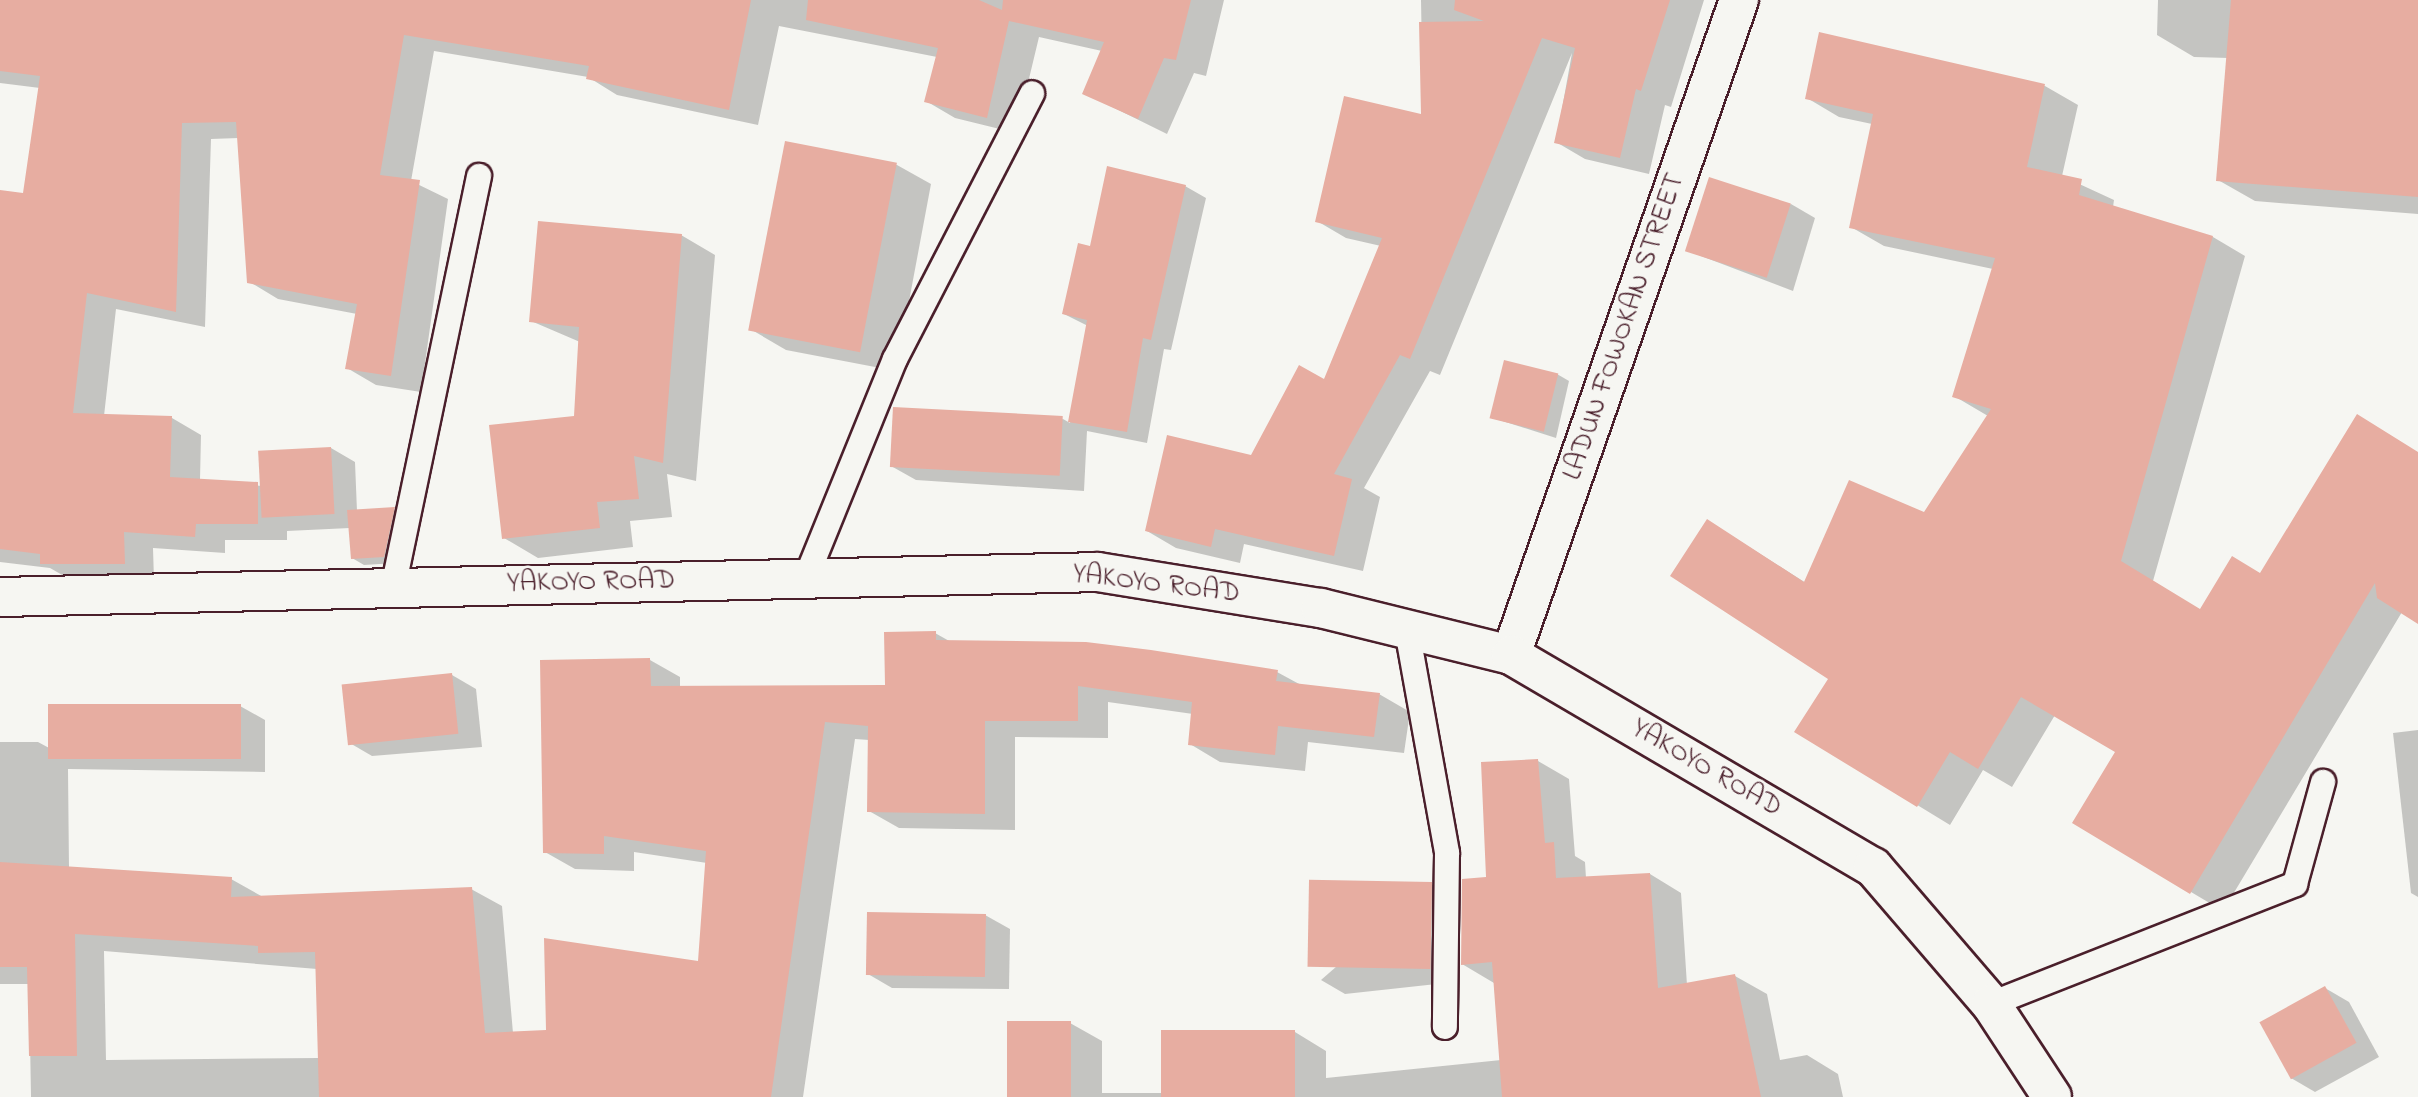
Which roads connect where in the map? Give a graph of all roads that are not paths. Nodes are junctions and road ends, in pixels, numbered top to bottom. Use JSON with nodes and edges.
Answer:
{"nodes":[{"id":1,"x":1739,"y":0,"type":"edge"},
{"id":2,"x":1032,"y":93,"type":"dead end"},
{"id":3,"x":479,"y":176,"type":"dead end"},
{"id":4,"x":806,"y":578,"type":"junction"},
{"id":5,"x":393,"y":588,"type":"junction"},
{"id":6,"x":0,"y":597,"type":"edge"},
{"id":7,"x":1407,"y":629,"type":"junction"},
{"id":8,"x":1511,"y":655,"type":"junction"},
{"id":9,"x":2323,"y":782,"type":"dead end"},
{"id":10,"x":1991,"y":1004,"type":"junction"},
{"id":11,"x":1445,"y":1027,"type":"dead end"},
{"id":12,"x":2052,"y":1097,"type":"edge"}],
"edges":[{"from":1,"to":8,"type":"main road","name":"LADUN FOWOKAN STREET"},
{"from":2,"to":4,"type":"lane"},
{"from":3,"to":5,"type":"lane"},
{"from":4,"to":5,"type":"main road","name":"YAKOYO ROAD"},
{"from":4,"to":7,"type":"main road","name":"YAKOYO ROAD"},
{"from":5,"to":6,"type":"main road","name":"YAKOYO ROAD"},
{"from":7,"to":8,"type":"main road","name":"YAKOYO ROAD"},
{"from":7,"to":11,"type":"lane"},
{"from":8,"to":10,"type":"main road","name":"YAKOYO ROAD"},
{"from":9,"to":10,"type":"lane"},
{"from":10,"to":12,"type":"main road","name":"YAKOYO ROAD"}]}
